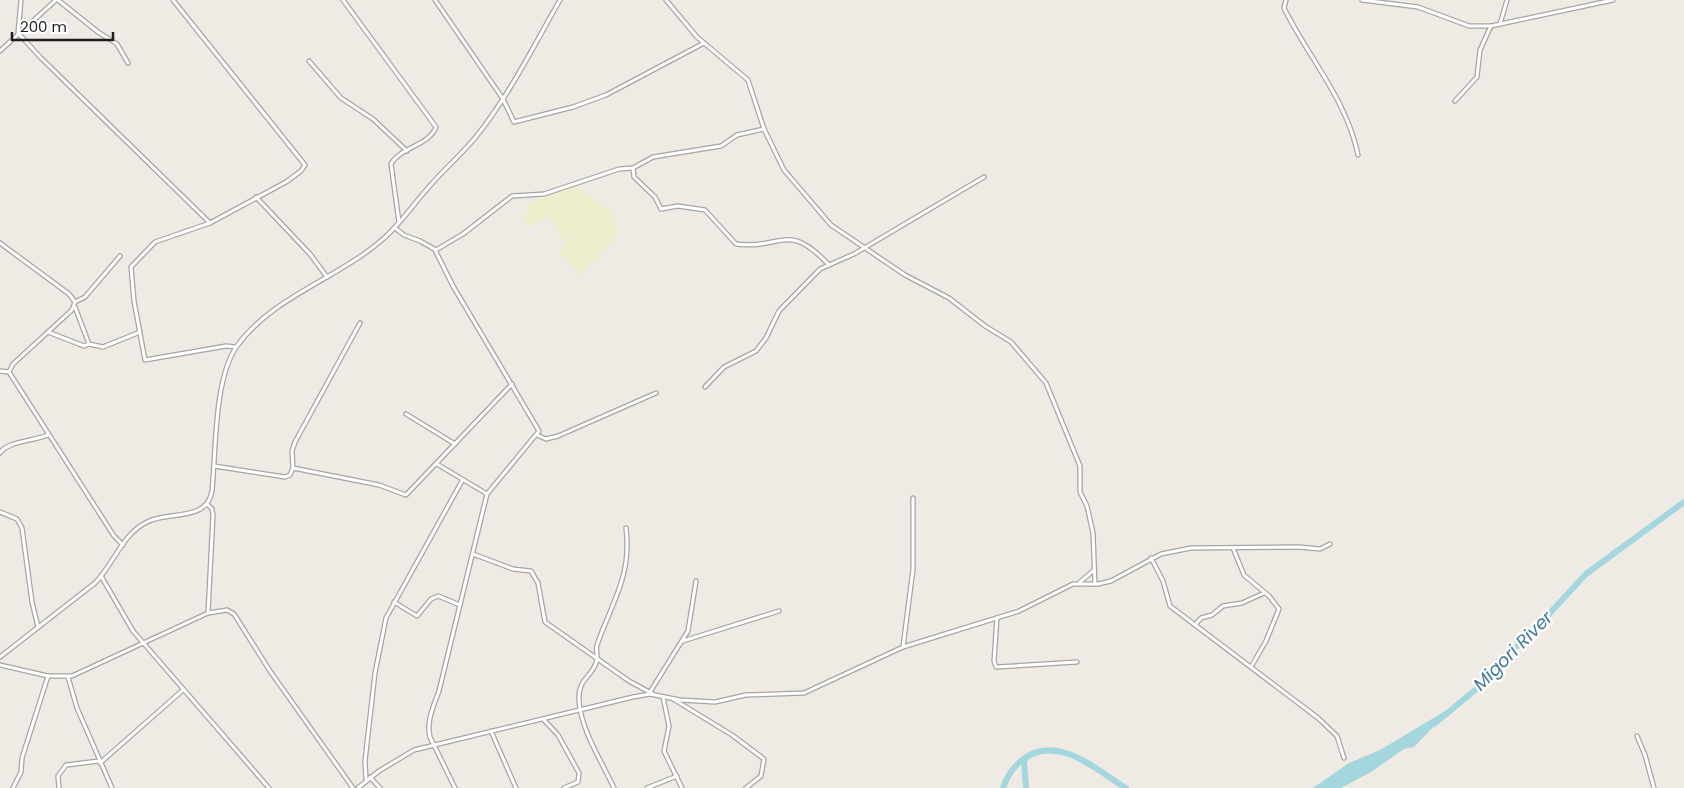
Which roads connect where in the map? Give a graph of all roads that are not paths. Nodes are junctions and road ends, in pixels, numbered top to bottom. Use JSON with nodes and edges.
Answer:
{"nodes":[{"id":1,"x":21,"y":0,"type":"edge"},
{"id":2,"x":57,"y":0,"type":"edge"},
{"id":3,"x":173,"y":0,"type":"edge"},
{"id":4,"x":343,"y":0,"type":"edge"},
{"id":5,"x":435,"y":0,"type":"edge"},
{"id":6,"x":560,"y":0,"type":"edge"},
{"id":7,"x":666,"y":0,"type":"edge"},
{"id":8,"x":1286,"y":0,"type":"edge"},
{"id":9,"x":1362,"y":0,"type":"edge"},
{"id":10,"x":1507,"y":0,"type":"edge"},
{"id":11,"x":1613,"y":0,"type":"edge"},
{"id":12,"x":1500,"y":24,"type":"junction"},
{"id":13,"x":1491,"y":26,"type":"junction"},
{"id":14,"x":18,"y":33,"type":"junction"},
{"id":15,"x":704,"y":43,"type":"junction"},
{"id":16,"x":0,"y":52,"type":"edge"},
{"id":17,"x":309,"y":61,"type":"dead end"},
{"id":18,"x":128,"y":63,"type":"dead end"},
{"id":19,"x":503,"y":99,"type":"junction"},
{"id":20,"x":1455,"y":101,"type":"dead end"},
{"id":21,"x":764,"y":129,"type":"junction"},
{"id":22,"x":407,"y":151,"type":"junction"},
{"id":23,"x":1358,"y":156,"type":"dead end"},
{"id":24,"x":633,"y":168,"type":"junction"},
{"id":25,"x":984,"y":177,"type":"dead end"},
{"id":26,"x":256,"y":197,"type":"junction"},
{"id":27,"x":210,"y":222,"type":"junction"},
{"id":28,"x":400,"y":223,"type":"junction"},
{"id":29,"x":395,"y":228,"type":"junction"},
{"id":30,"x":0,"y":244,"type":"edge"},
{"id":31,"x":864,"y":248,"type":"junction"},
{"id":32,"x":435,"y":250,"type":"junction"},
{"id":33,"x":120,"y":256,"type":"dead end"},
{"id":34,"x":830,"y":265,"type":"junction"},
{"id":35,"x":327,"y":277,"type":"junction"},
{"id":36,"x":75,"y":302,"type":"junction"},
{"id":37,"x":75,"y":307,"type":"junction"},
{"id":38,"x":360,"y":323,"type":"dead end"},
{"id":39,"x":47,"y":332,"type":"junction"},
{"id":40,"x":140,"y":332,"type":"junction"},
{"id":41,"x":89,"y":344,"type":"junction"},
{"id":42,"x":236,"y":347,"type":"junction"},
{"id":43,"x":0,"y":371,"type":"edge"},
{"id":44,"x":8,"y":372,"type":"junction"},
{"id":45,"x":512,"y":384,"type":"junction"},
{"id":46,"x":705,"y":387,"type":"dead end"},
{"id":47,"x":656,"y":393,"type":"dead end"},
{"id":48,"x":406,"y":414,"type":"dead end"},
{"id":49,"x":48,"y":435,"type":"junction"},
{"id":50,"x":536,"y":435,"type":"junction"},
{"id":51,"x":455,"y":444,"type":"junction"},
{"id":52,"x":0,"y":453,"type":"edge"},
{"id":53,"x":437,"y":464,"type":"junction"},
{"id":54,"x":214,"y":466,"type":"junction"},
{"id":55,"x":293,"y":468,"type":"junction"},
{"id":56,"x":462,"y":481,"type":"junction"},
{"id":57,"x":487,"y":494,"type":"junction"},
{"id":58,"x":913,"y":498,"type":"dead end"},
{"id":59,"x":208,"y":504,"type":"junction"},
{"id":60,"x":0,"y":512,"type":"edge"},
{"id":61,"x":626,"y":528,"type":"dead end"},
{"id":62,"x":1330,"y":544,"type":"dead end"},
{"id":63,"x":123,"y":545,"type":"junction"},
{"id":64,"x":1233,"y":548,"type":"junction"},
{"id":65,"x":473,"y":554,"type":"junction"},
{"id":66,"x":1152,"y":558,"type":"junction"},
{"id":67,"x":1094,"y":570,"type":"junction"},
{"id":68,"x":101,"y":576,"type":"junction"},
{"id":69,"x":696,"y":581,"type":"dead end"},
{"id":70,"x":1079,"y":582,"type":"junction"},
{"id":71,"x":1095,"y":584,"type":"junction"},
{"id":72,"x":1264,"y":593,"type":"junction"},
{"id":73,"x":394,"y":602,"type":"junction"},
{"id":74,"x":460,"y":605,"type":"junction"},
{"id":75,"x":779,"y":611,"type":"dead end"},
{"id":76,"x":208,"y":613,"type":"junction"},
{"id":77,"x":997,"y":618,"type":"junction"},
{"id":78,"x":1195,"y":625,"type":"junction"},
{"id":79,"x":38,"y":627,"type":"junction"},
{"id":80,"x":682,"y":642,"type":"junction"},
{"id":81,"x":144,"y":644,"type":"junction"},
{"id":82,"x":903,"y":647,"type":"junction"},
{"id":83,"x":0,"y":657,"type":"edge"},
{"id":84,"x":597,"y":658,"type":"junction"},
{"id":85,"x":1077,"y":662,"type":"dead end"},
{"id":86,"x":0,"y":664,"type":"edge"},
{"id":87,"x":1251,"y":667,"type":"junction"},
{"id":88,"x":48,"y":676,"type":"junction"},
{"id":89,"x":68,"y":677,"type":"junction"},
{"id":90,"x":183,"y":690,"type":"junction"},
{"id":91,"x":650,"y":692,"type":"junction"},
{"id":92,"x":656,"y":696,"type":"junction"},
{"id":93,"x":662,"y":697,"type":"junction"},
{"id":94,"x":673,"y":699,"type":"junction"},
{"id":95,"x":581,"y":710,"type":"junction"},
{"id":96,"x":543,"y":720,"type":"junction"},
{"id":97,"x":490,"y":731,"type":"junction"},
{"id":98,"x":1637,"y":736,"type":"dead end"},
{"id":99,"x":434,"y":745,"type":"junction"},
{"id":100,"x":1344,"y":758,"type":"dead end"},
{"id":101,"x":100,"y":762,"type":"junction"},
{"id":102,"x":677,"y":776,"type":"junction"},
{"id":103,"x":368,"y":778,"type":"junction"},
{"id":104,"x":13,"y":788,"type":"edge"},
{"id":105,"x":59,"y":788,"type":"edge"},
{"id":106,"x":112,"y":788,"type":"edge"},
{"id":107,"x":269,"y":788,"type":"edge"},
{"id":108,"x":353,"y":788,"type":"edge"},
{"id":109,"x":358,"y":788,"type":"edge"},
{"id":110,"x":380,"y":788,"type":"edge"},
{"id":111,"x":456,"y":788,"type":"edge"},
{"id":112,"x":516,"y":788,"type":"edge"},
{"id":113,"x":564,"y":788,"type":"edge"},
{"id":114,"x":614,"y":788,"type":"edge"},
{"id":115,"x":647,"y":788,"type":"edge"},
{"id":116,"x":682,"y":788,"type":"edge"},
{"id":117,"x":746,"y":788,"type":"edge"},
{"id":118,"x":1654,"y":788,"type":"edge"}],
"edges":[{"from":1,"to":14,"type":"street"},
{"from":2,"to":14,"type":"street"},
{"from":2,"to":18,"type":"street"},
{"from":3,"to":26,"type":"street"},
{"from":4,"to":22,"type":"street"},
{"from":5,"to":19,"type":"street"},
{"from":6,"to":19,"type":"street"},
{"from":7,"to":15,"type":"street"},
{"from":8,"to":23,"type":"street"},
{"from":9,"to":13,"type":"street"},
{"from":10,"to":12,"type":"street"},
{"from":11,"to":12,"type":"street"},
{"from":12,"to":13,"type":"street"},
{"from":13,"to":20,"type":"street"},
{"from":14,"to":16,"type":"street"},
{"from":14,"to":27,"type":"street"},
{"from":15,"to":19,"type":"street"},
{"from":15,"to":21,"type":"street"},
{"from":17,"to":22,"type":"street"},
{"from":19,"to":28,"type":"street"},
{"from":21,"to":24,"type":"street"},
{"from":21,"to":31,"type":"street"},
{"from":22,"to":28,"type":"street"},
{"from":24,"to":32,"type":"street"},
{"from":24,"to":34,"type":"street"},
{"from":25,"to":31,"type":"street"},
{"from":26,"to":27,"type":"street"},
{"from":26,"to":35,"type":"street"},
{"from":27,"to":40,"type":"street"},
{"from":28,"to":29,"type":"street"},
{"from":29,"to":32,"type":"street"},
{"from":29,"to":35,"type":"street"},
{"from":30,"to":36,"type":"street"},
{"from":31,"to":34,"type":"street"},
{"from":31,"to":67,"type":"street"},
{"from":32,"to":45,"type":"street"},
{"from":33,"to":36,"type":"street"},
{"from":34,"to":46,"type":"street"},
{"from":35,"to":42,"type":"street"},
{"from":36,"to":37,"type":"street"},
{"from":37,"to":39,"type":"street"},
{"from":37,"to":41,"type":"street"},
{"from":38,"to":55,"type":"street"},
{"from":39,"to":41,"type":"street"},
{"from":39,"to":44,"type":"street"},
{"from":40,"to":41,"type":"street"},
{"from":40,"to":42,"type":"street"},
{"from":42,"to":54,"type":"street"},
{"from":43,"to":44,"type":"street"},
{"from":44,"to":49,"type":"street"},
{"from":45,"to":50,"type":"street"},
{"from":45,"to":51,"type":"street"},
{"from":47,"to":50,"type":"street"},
{"from":48,"to":51,"type":"street"},
{"from":49,"to":52,"type":"street"},
{"from":49,"to":63,"type":"street"},
{"from":50,"to":57,"type":"street"},
{"from":51,"to":53,"type":"street"},
{"from":53,"to":55,"type":"street"},
{"from":53,"to":56,"type":"street"},
{"from":54,"to":55,"type":"street"},
{"from":54,"to":59,"type":"street"},
{"from":56,"to":57,"type":"street"},
{"from":56,"to":73,"type":"street"},
{"from":57,"to":65,"type":"street"},
{"from":58,"to":82,"type":"street"},
{"from":59,"to":63,"type":"street"},
{"from":59,"to":76,"type":"street"},
{"from":60,"to":79,"type":"street"},
{"from":61,"to":84,"type":"street"},
{"from":62,"to":64,"type":"street"},
{"from":63,"to":68,"type":"street"},
{"from":64,"to":66,"type":"street"},
{"from":64,"to":72,"type":"street"},
{"from":65,"to":74,"type":"street"},
{"from":65,"to":84,"type":"street"},
{"from":66,"to":71,"type":"street"},
{"from":66,"to":78,"type":"street"},
{"from":67,"to":70,"type":"street"},
{"from":67,"to":71,"type":"street"},
{"from":68,"to":79,"type":"street"},
{"from":68,"to":81,"type":"street"},
{"from":69,"to":80,"type":"street"},
{"from":70,"to":71,"type":"street"},
{"from":70,"to":77,"type":"street"},
{"from":72,"to":78,"type":"street"},
{"from":72,"to":87,"type":"street"},
{"from":73,"to":74,"type":"street"},
{"from":73,"to":103,"type":"street"},
{"from":74,"to":99,"type":"street"},
{"from":75,"to":80,"type":"street"},
{"from":76,"to":81,"type":"street"},
{"from":76,"to":108,"type":"street"},
{"from":77,"to":82,"type":"street"},
{"from":77,"to":85,"type":"street"},
{"from":78,"to":87,"type":"street"},
{"from":79,"to":83,"type":"street"},
{"from":80,"to":91,"type":"street"},
{"from":81,"to":89,"type":"street"},
{"from":81,"to":90,"type":"street"},
{"from":82,"to":94,"type":"street"},
{"from":84,"to":91,"type":"street"},
{"from":84,"to":95,"type":"street"},
{"from":86,"to":88,"type":"street"},
{"from":87,"to":100,"type":"street"},
{"from":88,"to":89,"type":"street"},
{"from":88,"to":104,"type":"street"},
{"from":89,"to":101,"type":"street"},
{"from":90,"to":101,"type":"street"},
{"from":90,"to":107,"type":"street"},
{"from":91,"to":92,"type":"street"},
{"from":92,"to":93,"type":"street"},
{"from":92,"to":95,"type":"street"},
{"from":93,"to":94,"type":"street"},
{"from":93,"to":102,"type":"street"},
{"from":94,"to":117,"type":"street"},
{"from":95,"to":96,"type":"street"},
{"from":95,"to":114,"type":"street"},
{"from":96,"to":97,"type":"street"},
{"from":96,"to":113,"type":"street"},
{"from":97,"to":99,"type":"street"},
{"from":97,"to":112,"type":"street"},
{"from":98,"to":118,"type":"street"},
{"from":99,"to":103,"type":"street"},
{"from":99,"to":111,"type":"street"},
{"from":101,"to":105,"type":"street"},
{"from":101,"to":106,"type":"street"},
{"from":102,"to":115,"type":"street"},
{"from":102,"to":116,"type":"street"},
{"from":103,"to":109,"type":"street"},
{"from":103,"to":110,"type":"street"}]}
